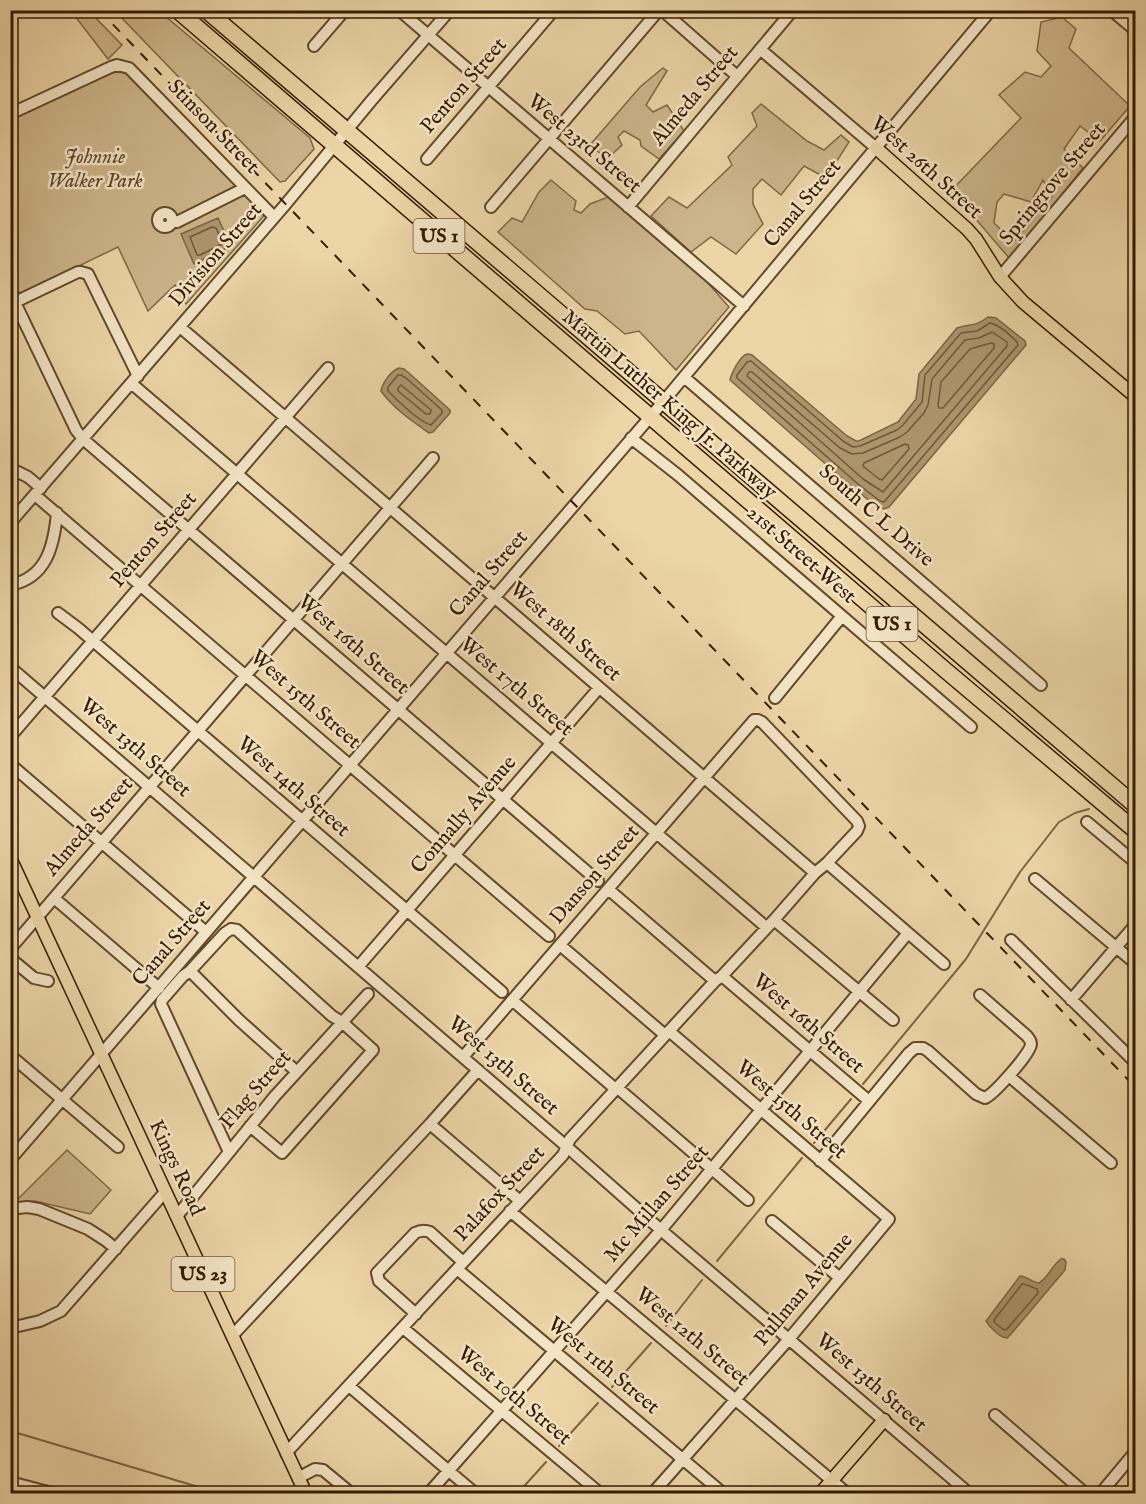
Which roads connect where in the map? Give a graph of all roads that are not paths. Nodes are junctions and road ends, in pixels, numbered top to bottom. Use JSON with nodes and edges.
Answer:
{"nodes":[{"id":1,"x":177,"y":10,"type":"edge"},
{"id":2,"x":206,"y":10,"type":"edge"},
{"id":3,"x":345,"y":10,"type":"edge"},
{"id":4,"x":399,"y":10,"type":"edge"},
{"id":5,"x":450,"y":10,"type":"edge"},
{"id":6,"x":554,"y":10,"type":"edge"},
{"id":7,"x":661,"y":10,"type":"edge"},
{"id":8,"x":792,"y":10,"type":"edge"},
{"id":9,"x":992,"y":10,"type":"edge"},
{"id":10,"x":1111,"y":10,"type":"edge"},
{"id":11,"x":1136,"y":31,"type":"edge"},
{"id":12,"x":428,"y":36,"type":"junction"},
{"id":13,"x":314,"y":46,"type":"dead end"},
{"id":14,"x":760,"y":49,"type":"junction"},
{"id":15,"x":737,"y":76,"type":"junction"},
{"id":16,"x":488,"y":88,"type":"junction"},
{"id":17,"x":12,"y":111,"type":"edge"},
{"id":18,"x":1136,"y":116,"type":"edge"},
{"id":19,"x":347,"y":130,"type":"junction"},
{"id":20,"x":549,"y":140,"type":"junction"},
{"id":21,"x":334,"y":146,"type":"junction"},
{"id":22,"x":876,"y":148,"type":"junction"},
{"id":23,"x":427,"y":159,"type":"dead end"},
{"id":24,"x":245,"y":188,"type":"junction"},
{"id":25,"x":491,"y":207,"type":"dead end"},
{"id":26,"x":628,"y":207,"type":"junction"},
{"id":27,"x":274,"y":217,"type":"junction"},
{"id":28,"x":172,"y":222,"type":"dead end"},
{"id":29,"x":1000,"y":277,"type":"junction"},
{"id":30,"x":12,"y":299,"type":"edge"},
{"id":31,"x":744,"y":306,"type":"junction"},
{"id":32,"x":180,"y":327,"type":"junction"},
{"id":33,"x":328,"y":368,"type":"dead end"},
{"id":34,"x":684,"y":377,"type":"junction"},
{"id":35,"x":134,"y":379,"type":"junction"},
{"id":36,"x":1136,"y":397,"type":"edge"},
{"id":37,"x":663,"y":402,"type":"junction"},
{"id":38,"x":650,"y":416,"type":"junction"},
{"id":39,"x":285,"y":418,"type":"junction"},
{"id":40,"x":631,"y":438,"type":"junction"},
{"id":41,"x":83,"y":439,"type":"junction"},
{"id":42,"x":432,"y":458,"type":"dead end"},
{"id":43,"x":10,"y":468,"type":"edge"},
{"id":44,"x":237,"y":474,"type":"junction"},
{"id":45,"x":38,"y":491,"type":"junction"},
{"id":46,"x":390,"y":508,"type":"junction"},
{"id":47,"x":57,"y":513,"type":"junction"},
{"id":48,"x":10,"y":523,"type":"edge"},
{"id":49,"x":189,"y":529,"type":"junction"},
{"id":50,"x":342,"y":564,"type":"junction"},
{"id":51,"x":10,"y":585,"type":"edge"},
{"id":52,"x":141,"y":585,"type":"junction"},
{"id":53,"x":494,"y":598,"type":"junction"},
{"id":54,"x":58,"y":613,"type":"dead end"},
{"id":55,"x":842,"y":616,"type":"junction"},
{"id":56,"x":294,"y":619,"type":"junction"},
{"id":57,"x":93,"y":641,"type":"junction"},
{"id":58,"x":446,"y":654,"type":"junction"},
{"id":59,"x":10,"y":667,"type":"edge"},
{"id":60,"x":246,"y":676,"type":"junction"},
{"id":61,"x":1041,"y":685,"type":"dead end"},
{"id":62,"x":599,"y":687,"type":"junction"},
{"id":63,"x":45,"y":697,"type":"junction"},
{"id":64,"x":775,"y":698,"type":"dead end"},
{"id":65,"x":398,"y":710,"type":"junction"},
{"id":66,"x":971,"y":727,"type":"dead end"},
{"id":67,"x":198,"y":731,"type":"junction"},
{"id":68,"x":10,"y":737,"type":"edge"},
{"id":69,"x":551,"y":743,"type":"junction"},
{"id":70,"x":10,"y":764,"type":"edge"},
{"id":71,"x":350,"y":765,"type":"junction"},
{"id":72,"x":704,"y":777,"type":"junction"},
{"id":73,"x":150,"y":787,"type":"junction"},
{"id":74,"x":503,"y":799,"type":"junction"},
{"id":75,"x":1136,"y":806,"type":"edge"},
{"id":76,"x":302,"y":820,"type":"junction"},
{"id":77,"x":1087,"y":822,"type":"dead end"},
{"id":78,"x":859,"y":826,"type":"joint"},
{"id":79,"x":1136,"y":831,"type":"edge"},
{"id":80,"x":656,"y":833,"type":"junction"},
{"id":81,"x":102,"y":842,"type":"junction"},
{"id":82,"x":455,"y":855,"type":"junction"},
{"id":83,"x":10,"y":858,"type":"edge"},
{"id":84,"x":827,"y":863,"type":"junction"},
{"id":85,"x":1136,"y":863,"type":"edge"},
{"id":86,"x":815,"y":873,"type":"junction"},
{"id":87,"x":254,"y":877,"type":"junction"},
{"id":88,"x":1035,"y":879,"type":"dead end"},
{"id":89,"x":598,"y":880,"type":"dead end"},
{"id":90,"x":608,"y":889,"type":"junction"},
{"id":91,"x":54,"y":898,"type":"junction"},
{"id":92,"x":407,"y":910,"type":"junction"},
{"id":93,"x":37,"y":916,"type":"junction"},
{"id":94,"x":770,"y":924,"type":"junction"},
{"id":95,"x":1136,"y":924,"type":"edge"},
{"id":96,"x":206,"y":932,"type":"junction"},
{"id":97,"x":908,"y":933,"type":"junction"},
{"id":98,"x":549,"y":936,"type":"dead end"},
{"id":99,"x":1011,"y":940,"type":"dead end"},
{"id":100,"x":560,"y":945,"type":"junction"},
{"id":101,"x":1116,"y":947,"type":"junction"},
{"id":102,"x":10,"y":949,"type":"edge"},
{"id":103,"x":10,"y":958,"type":"edge"},
{"id":104,"x":1136,"y":963,"type":"edge"},
{"id":105,"x":944,"y":964,"type":"dead end"},
{"id":106,"x":358,"y":967,"type":"junction"},
{"id":107,"x":190,"y":971,"type":"junction"},
{"id":108,"x":718,"y":978,"type":"junction"},
{"id":109,"x":48,"y":981,"type":"dead end"},
{"id":110,"x":159,"y":988,"type":"junction"},
{"id":111,"x":502,"y":992,"type":"dead end"},
{"id":112,"x":859,"y":993,"type":"junction"},
{"id":113,"x":368,"y":994,"type":"dead end"},
{"id":114,"x":980,"y":995,"type":"dead end"},
{"id":115,"x":512,"y":1000,"type":"junction"},
{"id":116,"x":1071,"y":1000,"type":"junction"},
{"id":117,"x":893,"y":1020,"type":"dead end"},
{"id":118,"x":342,"y":1022,"type":"junction"},
{"id":119,"x":667,"y":1033,"type":"junction"},
{"id":120,"x":810,"y":1051,"type":"junction"},
{"id":121,"x":102,"y":1054,"type":"junction"},
{"id":122,"x":10,"y":1055,"type":"edge"},
{"id":123,"x":463,"y":1057,"type":"junction"},
{"id":124,"x":1136,"y":1063,"type":"edge"},
{"id":125,"x":478,"y":1070,"type":"junction"},
{"id":126,"x":297,"y":1072,"type":"junction"},
{"id":127,"x":1009,"y":1076,"type":"junction"},
{"id":128,"x":616,"y":1088,"type":"junction"},
{"id":129,"x":62,"y":1100,"type":"junction"},
{"id":130,"x":869,"y":1101,"type":"junction"},
{"id":131,"x":761,"y":1111,"type":"junction"},
{"id":132,"x":430,"y":1124,"type":"junction"},
{"id":133,"x":250,"y":1126,"type":"junction"},
{"id":134,"x":566,"y":1146,"type":"junction"},
{"id":135,"x":118,"y":1147,"type":"dead end"},
{"id":136,"x":229,"y":1152,"type":"junction"},
{"id":137,"x":10,"y":1160,"type":"edge"},
{"id":138,"x":820,"y":1161,"type":"junction"},
{"id":139,"x":1111,"y":1163,"type":"dead end"},
{"id":140,"x":712,"y":1169,"type":"junction"},
{"id":141,"x":165,"y":1192,"type":"junction"},
{"id":142,"x":748,"y":1200,"type":"dead end"},
{"id":143,"x":520,"y":1201,"type":"junction"},
{"id":144,"x":10,"y":1209,"type":"edge"},
{"id":145,"x":510,"y":1211,"type":"junction"},
{"id":146,"x":177,"y":1216,"type":"junction"},
{"id":147,"x":889,"y":1219,"type":"joint"},
{"id":148,"x":772,"y":1221,"type":"dead end"},
{"id":149,"x":662,"y":1230,"type":"junction"},
{"id":150,"x":117,"y":1247,"type":"junction"},
{"id":151,"x":460,"y":1266,"type":"junction"},
{"id":152,"x":840,"y":1278,"type":"junction"},
{"id":153,"x":607,"y":1291,"type":"junction"},
{"id":154,"x":416,"y":1314,"type":"junction"},
{"id":155,"x":10,"y":1328,"type":"edge"},
{"id":156,"x":403,"y":1328,"type":"junction"},
{"id":157,"x":232,"y":1336,"type":"junction"},
{"id":158,"x":789,"y":1339,"type":"junction"},
{"id":159,"x":554,"y":1351,"type":"junction"},
{"id":160,"x":349,"y":1386,"type":"junction"},
{"id":161,"x":736,"y":1399,"type":"junction"},
{"id":162,"x":501,"y":1411,"type":"junction"},
{"id":163,"x":995,"y":1415,"type":"dead end"},
{"id":164,"x":884,"y":1420,"type":"junction"},
{"id":165,"x":1136,"y":1450,"type":"edge"},
{"id":166,"x":286,"y":1453,"type":"junction"},
{"id":167,"x":683,"y":1459,"type":"junction"},
{"id":168,"x":448,"y":1470,"type":"junction"},
{"id":169,"x":298,"y":1478,"type":"junction"},
{"id":170,"x":832,"y":1479,"type":"junction"},
{"id":171,"x":10,"y":1482,"type":"edge"},
{"id":172,"x":56,"y":1494,"type":"edge"},
{"id":173,"x":306,"y":1494,"type":"edge"},
{"id":174,"x":352,"y":1494,"type":"edge"},
{"id":175,"x":428,"y":1494,"type":"edge"},
{"id":176,"x":476,"y":1494,"type":"edge"},
{"id":177,"x":601,"y":1494,"type":"edge"},
{"id":178,"x":652,"y":1494,"type":"edge"},
{"id":179,"x":724,"y":1494,"type":"edge"},
{"id":180,"x":820,"y":1494,"type":"edge"},
{"id":181,"x":848,"y":1494,"type":"edge"},
{"id":182,"x":970,"y":1494,"type":"edge"},
{"id":183,"x":1086,"y":1494,"type":"edge"},
{"id":184,"x":1100,"y":1494,"type":"edge"}],
"edges":[{"from":1,"to":21,"type":"highway","name":"Martin Luther King Jr. Parkway","number":"US 1"},
{"from":2,"to":19,"type":"highway","name":"Martin Luther King Jr. Parkway","number":"US 1"},
{"from":3,"to":13,"type":"street"},
{"from":4,"to":12,"type":"street","name":"West 23rd Street"},
{"from":5,"to":12,"type":"street","name":"Division Street"},
{"from":6,"to":16,"type":"street","name":"Penton Street"},
{"from":7,"to":15,"type":"street"},
{"from":7,"to":20,"type":"street"},
{"from":8,"to":14,"type":"street","name":"Almeda Street"},
{"from":9,"to":22,"type":"street","name":"Canal Street"},
{"from":10,"to":11,"type":"street"},
{"from":12,"to":16,"type":"street","name":"West 23rd Street"},
{"from":12,"to":19,"type":"street","name":"Division Street"},
{"from":14,"to":15,"type":"street","name":"Almeda Street"},
{"from":14,"to":22,"type":"street","name":"West 26th Street"},
{"from":15,"to":26,"type":"street","name":"Almeda Street"},
{"from":16,"to":20,"type":"street","name":"West 23rd Street"},
{"from":16,"to":23,"type":"street","name":"Penton Street"},
{"from":17,"to":24,"type":"street","name":"Stinson Street"},
{"from":18,"to":29,"type":"street","name":"Springrove Street"},
{"from":19,"to":21,"type":"street","name":"Division Street"},
{"from":19,"to":37,"type":"highway","name":"Martin Luther King Jr. Parkway","number":"US 1"},
{"from":20,"to":25,"type":"street"},
{"from":20,"to":26,"type":"street","name":"West 23rd Street"},
{"from":21,"to":27,"type":"street","name":"Division Street"},
{"from":21,"to":38,"type":"highway","name":"Martin Luther King Jr. Parkway","number":"US 1"},
{"from":22,"to":29,"type":"main road","name":"West 26th Street"},
{"from":22,"to":31,"type":"street","name":"Canal Street"},
{"from":24,"to":27,"type":"street","name":"Stinson Street"},
{"from":24,"to":28,"type":"street"},
{"from":26,"to":31,"type":"street","name":"West 23rd Street"},
{"from":27,"to":32,"type":"street","name":"Division Street"},
{"from":29,"to":36,"type":"main road","name":"West 26th Street"},
{"from":30,"to":35,"type":"street"},
{"from":30,"to":41,"type":"street","name":"West 16th Street"},
{"from":31,"to":34,"type":"street","name":"Canal Street"},
{"from":32,"to":35,"type":"street","name":"Division Street"},
{"from":32,"to":39,"type":"street","name":"West 18th Street"},
{"from":33,"to":39,"type":"street","name":"Penton Street"},
{"from":34,"to":37,"type":"street","name":"Canal Street"},
{"from":34,"to":61,"type":"street","name":"South C L Drive"},
{"from":35,"to":41,"type":"street","name":"Division Street"},
{"from":35,"to":44,"type":"street","name":"West 17th Street"},
{"from":37,"to":38,"type":"street","name":"Canal Street"},
{"from":37,"to":75,"type":"highway","name":"Martin Luther King Jr. Parkway","number":"US 1"},
{"from":38,"to":40,"type":"street","name":"Canal Street"},
{"from":38,"to":79,"type":"highway","name":"Martin Luther King Jr. Parkway","number":"US 1"},
{"from":39,"to":44,"type":"street","name":"Penton Street"},
{"from":39,"to":46,"type":"street","name":"West 18th Street"},
{"from":40,"to":53,"type":"street","name":"Canal Street"},
{"from":40,"to":55,"type":"street","name":"21st Street West"},
{"from":41,"to":45,"type":"street","name":"Division Street"},
{"from":41,"to":49,"type":"street","name":"West 16th Street"},
{"from":42,"to":46,"type":"street","name":"Almeda Street"},
{"from":43,"to":45,"type":"street","name":"West 15th Street"},
{"from":44,"to":49,"type":"street","name":"Penton Street"},
{"from":44,"to":50,"type":"street","name":"West 17th Street"},
{"from":45,"to":47,"type":"street","name":"West 15th Street"},
{"from":45,"to":48,"type":"street","name":"Division Street"},
{"from":46,"to":50,"type":"street","name":"Almeda Street"},
{"from":46,"to":53,"type":"street","name":"West 18th Street"},
{"from":47,"to":51,"type":"street"},
{"from":47,"to":52,"type":"street","name":"West 15th Street"},
{"from":49,"to":52,"type":"street","name":"Penton Street"},
{"from":49,"to":56,"type":"street","name":"West 16th Street"},
{"from":50,"to":56,"type":"street","name":"Almeda Street"},
{"from":50,"to":58,"type":"street","name":"West 17th Street"},
{"from":52,"to":57,"type":"street","name":"Penton Street"},
{"from":52,"to":60,"type":"street","name":"West 15th Street"},
{"from":53,"to":58,"type":"street","name":"Canal Street"},
{"from":53,"to":62,"type":"street","name":"West 18th Street"},
{"from":54,"to":57,"type":"street","name":"West 14th Street"},
{"from":55,"to":64,"type":"street"},
{"from":55,"to":66,"type":"street","name":"21st Street West"},
{"from":56,"to":60,"type":"street","name":"Almeda Street"},
{"from":56,"to":65,"type":"street","name":"West 16th Street"},
{"from":57,"to":63,"type":"street","name":"Penton Street"},
{"from":57,"to":67,"type":"street","name":"West 14th Street"},
{"from":58,"to":65,"type":"street","name":"Canal Street"},
{"from":58,"to":69,"type":"street","name":"West 17th Street"},
{"from":59,"to":63,"type":"street","name":"West 13th Street"},
{"from":60,"to":67,"type":"street","name":"Almeda Street"},
{"from":60,"to":71,"type":"street","name":"West 15th Street"},
{"from":62,"to":69,"type":"street","name":"Connally Avenue"},
{"from":62,"to":72,"type":"street","name":"West 18th Street"},
{"from":63,"to":68,"type":"street","name":"Penton Street"},
{"from":63,"to":73,"type":"street","name":"West 13th Street"},
{"from":65,"to":71,"type":"street","name":"Canal Street"},
{"from":65,"to":74,"type":"street","name":"West 16th Street"},
{"from":67,"to":73,"type":"street","name":"Almeda Street"},
{"from":67,"to":76,"type":"street","name":"West 14th Street"},
{"from":69,"to":74,"type":"street","name":"Connally Avenue"},
{"from":69,"to":80,"type":"street","name":"West 17th Street"},
{"from":70,"to":81,"type":"street"},
{"from":71,"to":76,"type":"street","name":"Canal Street"},
{"from":71,"to":82,"type":"street","name":"West 15th Street"},
{"from":72,"to":78,"type":"street","name":"Danson Street"},
{"from":72,"to":80,"type":"street","name":"Danson Street"},
{"from":72,"to":86,"type":"street","name":"West 18th Street"},
{"from":73,"to":81,"type":"street","name":"Almeda Street"},
{"from":73,"to":87,"type":"street","name":"West 13th Street"},
{"from":74,"to":82,"type":"street","name":"Connally Avenue"},
{"from":74,"to":89,"type":"street","name":"West 16th Street"},
{"from":76,"to":87,"type":"street","name":"Canal Street"},
{"from":76,"to":92,"type":"street","name":"West 14th Street"},
{"from":77,"to":85,"type":"street"},
{"from":78,"to":84,"type":"street","name":"Palafox Street"},
{"from":80,"to":90,"type":"street","name":"Danson Street"},
{"from":80,"to":94,"type":"street","name":"West 17th Street"},
{"from":81,"to":91,"type":"street","name":"Almeda Street"},
{"from":81,"to":96,"type":"street"},
{"from":82,"to":92,"type":"street","name":"Connally Avenue"},
{"from":82,"to":98,"type":"street","name":"West 15th Street"},
{"from":83,"to":93,"type":"main road","name":"Kings Road","number":"US 23"},
{"from":84,"to":86,"type":"street","name":"Palafox Street"},
{"from":84,"to":97,"type":"street"},
{"from":86,"to":94,"type":"street","name":"Palafox Street"},
{"from":87,"to":96,"type":"street","name":"Canal Street"},
{"from":87,"to":106,"type":"street","name":"West 13th Street"},
{"from":88,"to":101,"type":"street"},
{"from":90,"to":100,"type":"street","name":"Danson Street"},
{"from":90,"to":108,"type":"street","name":"West 16th Street"},
{"from":91,"to":93,"type":"street","name":"Almeda Street"},
{"from":91,"to":110,"type":"street"},
{"from":92,"to":106,"type":"street","name":"Connally Avenue"},
{"from":92,"to":111,"type":"street","name":"West 14th Street"},
{"from":93,"to":102,"type":"street","name":"Almeda Street"},
{"from":93,"to":121,"type":"main road","name":"Kings Road","number":"US 23"},
{"from":94,"to":108,"type":"street","name":"Palafox Street"},
{"from":94,"to":112,"type":"street","name":"West 17th Street"},
{"from":95,"to":101,"type":"street"},
{"from":96,"to":110,"type":"street","name":"Canal Street"},
{"from":97,"to":105,"type":"street"},
{"from":97,"to":112,"type":"street","name":"Mc Millan Street"},
{"from":99,"to":116,"type":"street"},
{"from":100,"to":115,"type":"street","name":"Danson Street"},
{"from":100,"to":119,"type":"street","name":"West 15th Street"},
{"from":101,"to":104,"type":"street"},
{"from":101,"to":116,"type":"street"},
{"from":103,"to":109,"type":"street"},
{"from":106,"to":123,"type":"street","name":"West 13th Street"},
{"from":107,"to":118,"type":"street"},
{"from":107,"to":126,"type":"street"},
{"from":107,"to":136,"type":"street"},
{"from":108,"to":119,"type":"street","name":"Palafox Street"},
{"from":108,"to":120,"type":"street","name":"West 16th Street"},
{"from":110,"to":121,"type":"street","name":"Canal Street"},
{"from":112,"to":117,"type":"street","name":"West 17th Street"},
{"from":112,"to":120,"type":"street","name":"Mc Millan Street"},
{"from":113,"to":118,"type":"street","name":"Flag Street"},
{"from":114,"to":127,"type":"street"},
{"from":115,"to":123,"type":"street","name":"Danson Street"},
{"from":115,"to":128,"type":"street"},
{"from":116,"to":124,"type":"street"},
{"from":118,"to":126,"type":"street","name":"Flag Street"},
{"from":118,"to":133,"type":"street"},
{"from":119,"to":128,"type":"street","name":"Palafox Street"},
{"from":119,"to":131,"type":"street","name":"West 15th Street"},
{"from":120,"to":130,"type":"street","name":"West 16th Street"},
{"from":120,"to":131,"type":"street","name":"Mc Millan Street"},
{"from":121,"to":129,"type":"street","name":"Canal Street"},
{"from":121,"to":141,"type":"main road","name":"Kings Road","number":"US 23"},
{"from":122,"to":129,"type":"street"},
{"from":123,"to":125,"type":"street","name":"West 13th Street"},
{"from":125,"to":132,"type":"street"},
{"from":125,"to":134,"type":"street","name":"West 13th Street"},
{"from":126,"to":133,"type":"street","name":"Flag Street"},
{"from":127,"to":130,"type":"street"},
{"from":127,"to":139,"type":"street"},
{"from":128,"to":134,"type":"street","name":"Palafox Street"},
{"from":128,"to":140,"type":"street"},
{"from":129,"to":135,"type":"street"},
{"from":129,"to":137,"type":"street","name":"Canal Street"},
{"from":130,"to":138,"type":"street"},
{"from":131,"to":138,"type":"street","name":"West 15th Street"},
{"from":131,"to":140,"type":"street","name":"Mc Millan Street"},
{"from":132,"to":143,"type":"street"},
{"from":132,"to":157,"type":"street"},
{"from":133,"to":136,"type":"street","name":"Flag Street"},
{"from":134,"to":143,"type":"street","name":"Palafox Street"},
{"from":134,"to":149,"type":"street","name":"West 13th Street"},
{"from":136,"to":146,"type":"street","name":"Flag Street"},
{"from":138,"to":147,"type":"street","name":"West 15th Street"},
{"from":140,"to":142,"type":"street"},
{"from":140,"to":149,"type":"street","name":"Mc Millan Street"},
{"from":141,"to":146,"type":"main road","name":"Kings Road","number":"US 23"},
{"from":141,"to":150,"type":"street"},
{"from":143,"to":145,"type":"street","name":"Palafox Street"},
{"from":144,"to":150,"type":"street"},
{"from":145,"to":151,"type":"street","name":"Palafox Street"},
{"from":145,"to":153,"type":"street","name":"West 12th Street"},
{"from":146,"to":157,"type":"main road","name":"Kings Road","number":"US 23"},
{"from":147,"to":152,"type":"street","name":"Pullman Avenue"},
{"from":148,"to":152,"type":"street"},
{"from":149,"to":153,"type":"street","name":"Mc Millan Street"},
{"from":149,"to":158,"type":"street","name":"West 13th Street"},
{"from":150,"to":155,"type":"street"},
{"from":151,"to":154,"type":"street","name":"Palafox Street"},
{"from":151,"to":154,"type":"street","name":"West 11th Street"},
{"from":151,"to":159,"type":"street","name":"West 11th Street"},
{"from":152,"to":158,"type":"street","name":"Pullman Avenue"},
{"from":153,"to":159,"type":"street","name":"Mc Millan Street"},
{"from":153,"to":161,"type":"street","name":"West 12th Street"},
{"from":154,"to":156,"type":"street","name":"Palafox Street"},
{"from":156,"to":160,"type":"street","name":"Palafox Street"},
{"from":156,"to":162,"type":"street","name":"West 10th Street"},
{"from":157,"to":166,"type":"main road","name":"Kings Road","number":"US 23"},
{"from":158,"to":161,"type":"street","name":"Pullman Avenue"},
{"from":158,"to":164,"type":"street","name":"West 13th Street"},
{"from":159,"to":162,"type":"street","name":"Mc Millan Street"},
{"from":159,"to":167,"type":"street","name":"West 11th Street"},
{"from":160,"to":166,"type":"street","name":"Palafox Street"},
{"from":160,"to":168,"type":"street"},
{"from":161,"to":167,"type":"street","name":"Pullman Avenue"},
{"from":161,"to":170,"type":"street","name":"West 12th Street"},
{"from":162,"to":168,"type":"street","name":"Mc Millan Street"},
{"from":162,"to":177,"type":"street","name":"West 10th Street"},
{"from":163,"to":183,"type":"street"},
{"from":164,"to":170,"type":"main road"},
{"from":164,"to":182,"type":"street","name":"West 13th Street"},
{"from":165,"to":184,"type":"street"},
{"from":166,"to":169,"type":"main road","name":"Kings Road","number":"US 23"},
{"from":167,"to":178,"type":"street","name":"Pullman Avenue"},
{"from":167,"to":179,"type":"street","name":"West 11th Street"},
{"from":168,"to":175,"type":"street","name":"Mc Millan Street"},
{"from":168,"to":176,"type":"street"},
{"from":169,"to":173,"type":"main road","name":"Kings Road","number":"US 23"},
{"from":169,"to":174,"type":"street"},
{"from":170,"to":180,"type":"main road"},
{"from":170,"to":181,"type":"street","name":"West 12th Street"},
{"from":171,"to":172,"type":"street"}]}
